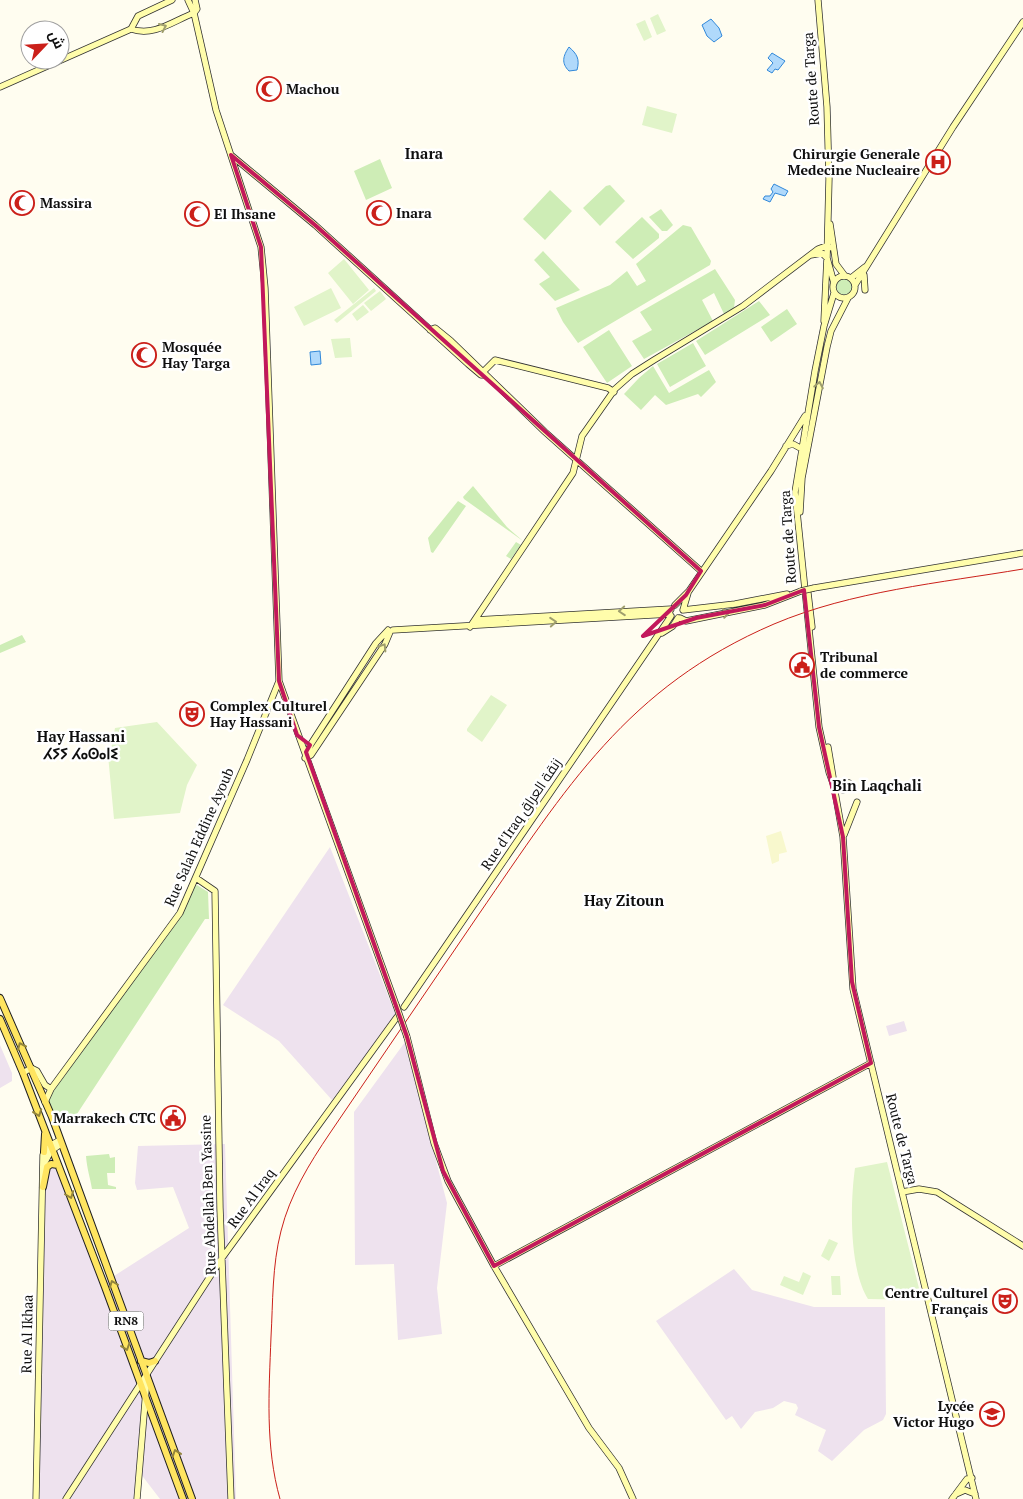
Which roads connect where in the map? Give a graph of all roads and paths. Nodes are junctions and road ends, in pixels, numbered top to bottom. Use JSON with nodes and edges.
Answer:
{"nodes":[{"id":1,"x":172,"y":0,"type":"edge"},
{"id":2,"x":188,"y":0,"type":"edge"},
{"id":3,"x":195,"y":0,"type":"edge"},
{"id":4,"x":818,"y":0,"type":"edge"},
{"id":5,"x":194,"y":14,"type":"junction"},
{"id":6,"x":1023,"y":22,"type":"edge"},
{"id":7,"x":131,"y":29,"type":"junction"},
{"id":8,"x":0,"y":87,"type":"edge"},
{"id":9,"x":231,"y":155,"type":"junction"},
{"id":10,"x":829,"y":247,"type":"junction"},
{"id":11,"x":812,"y":254,"type":"junction"},
{"id":12,"x":826,"y":258,"type":"junction"},
{"id":13,"x":869,"y":263,"type":"junction"},
{"id":14,"x":864,"y":272,"type":"junction"},
{"id":15,"x":848,"y":277,"type":"junction"},
{"id":16,"x":834,"y":283,"type":"junction"},
{"id":17,"x":855,"y":285,"type":"junction"},
{"id":18,"x":864,"y":290,"type":"dead end"},
{"id":19,"x":834,"y":293,"type":"junction"},
{"id":20,"x":848,"y":298,"type":"junction"},
{"id":21,"x":824,"y":326,"type":"junction"},
{"id":22,"x":483,"y":374,"type":"junction"},
{"id":23,"x":614,"y":392,"type":"junction"},
{"id":24,"x":808,"y":408,"type":"junction"},
{"id":25,"x":786,"y":446,"type":"junction"},
{"id":26,"x":802,"y":449,"type":"junction"},
{"id":27,"x":576,"y":459,"type":"junction"},
{"id":28,"x":1023,"y":553,"type":"edge"},
{"id":29,"x":701,"y":571,"type":"junction"},
{"id":30,"x":689,"y":591,"type":"junction"},
{"id":31,"x":797,"y":592,"type":"junction"},
{"id":32,"x":686,"y":600,"type":"junction"},
{"id":33,"x":683,"y":610,"type":"junction"},
{"id":34,"x":692,"y":610,"type":"junction"},
{"id":35,"x":672,"y":611,"type":"junction"},
{"id":36,"x":663,"y":615,"type":"junction"},
{"id":37,"x":681,"y":619,"type":"junction"},
{"id":38,"x":475,"y":620,"type":"junction"},
{"id":39,"x":666,"y":625,"type":"junction"},
{"id":40,"x":470,"y":627,"type":"junction"},
{"id":41,"x":390,"y":631,"type":"junction"},
{"id":42,"x":660,"y":634,"type":"junction"},
{"id":43,"x":279,"y":681,"type":"junction"},
{"id":44,"x":297,"y":735,"type":"junction"},
{"id":45,"x":311,"y":744,"type":"junction"},
{"id":46,"x":305,"y":758,"type":"junction"},
{"id":47,"x":833,"y":779,"type":"junction"},
{"id":48,"x":850,"y":783,"type":"dead end"},
{"id":49,"x":834,"y":786,"type":"junction"},
{"id":50,"x":857,"y":802,"type":"dead end"},
{"id":51,"x":843,"y":837,"type":"junction"},
{"id":52,"x":196,"y":878,"type":"junction"},
{"id":53,"x":0,"y":998,"type":"edge"},
{"id":54,"x":404,"y":1007,"type":"dead end"},
{"id":55,"x":397,"y":1017,"type":"dead end"},
{"id":56,"x":0,"y":1020,"type":"edge"},
{"id":57,"x":871,"y":1063,"type":"junction"},
{"id":58,"x":31,"y":1068,"type":"junction"},
{"id":59,"x":23,"y":1073,"type":"junction"},
{"id":60,"x":51,"y":1089,"type":"junction"},
{"id":61,"x":45,"y":1102,"type":"junction"},
{"id":62,"x":45,"y":1132,"type":"junction"},
{"id":63,"x":61,"y":1142,"type":"junction"},
{"id":64,"x":51,"y":1147,"type":"junction"},
{"id":65,"x":44,"y":1152,"type":"junction"},
{"id":66,"x":58,"y":1165,"type":"junction"},
{"id":67,"x":43,"y":1170,"type":"junction"},
{"id":68,"x":43,"y":1187,"type":"junction"},
{"id":69,"x":902,"y":1192,"type":"junction"},
{"id":70,"x":1023,"y":1246,"type":"edge"},
{"id":71,"x":222,"y":1258,"type":"junction"},
{"id":72,"x":494,"y":1266,"type":"junction"},
{"id":73,"x":141,"y":1361,"type":"junction"},
{"id":74,"x":155,"y":1361,"type":"junction"},
{"id":75,"x":147,"y":1376,"type":"junction"},
{"id":76,"x":141,"y":1386,"type":"junction"},
{"id":77,"x":144,"y":1394,"type":"junction"},
{"id":78,"x":972,"y":1478,"type":"junction"},
{"id":79,"x":976,"y":1496,"type":"edge"},
{"id":80,"x":953,"y":1497,"type":"edge"},
{"id":81,"x":36,"y":1499,"type":"edge"},
{"id":82,"x":66,"y":1499,"type":"edge"},
{"id":83,"x":137,"y":1499,"type":"edge"},
{"id":84,"x":183,"y":1499,"type":"edge"},
{"id":85,"x":192,"y":1499,"type":"edge"},
{"id":86,"x":231,"y":1499,"type":"edge"},
{"id":87,"x":633,"y":1499,"type":"edge"}],
"edges":[{"from":1,"to":7,"type":"street"},
{"from":2,"to":5,"type":"street"},
{"from":3,"to":5,"type":"street"},
{"from":4,"to":10,"type":"street","name":"Route de Targa"},
{"from":7,"to":5,"type":"street","one_way":true},
{"from":5,"to":9,"type":"street"},
{"from":6,"to":13,"type":"street"},
{"from":7,"to":8,"type":"street"},
{"from":9,"to":22,"type":"street"},
{"from":9,"to":43,"type":"street"},
{"from":10,"to":11,"type":"street"},
{"from":10,"to":12,"type":"street","name":"Route de Targa"},
{"from":10,"to":15,"type":"street","name":"Route de Targa"},
{"from":11,"to":12,"type":"street"},
{"from":11,"to":23,"type":"street"},
{"from":12,"to":16,"type":"street","name":"Route de Targa"},
{"from":12,"to":21,"type":"street"},
{"from":13,"to":14,"type":"street"},
{"from":13,"to":15,"type":"street"},
{"from":14,"to":17,"type":"street"},
{"from":14,"to":18,"type":"street"},
{"from":15,"to":16,"type":"street"},
{"from":15,"to":17,"type":"street"},
{"from":16,"to":19,"type":"street"},
{"from":17,"to":20,"type":"street"},
{"from":19,"to":20,"type":"street"},
{"from":19,"to":21,"type":"street","name":"Route de Targa"},
{"from":47,"to":20,"type":"street","name":"Route de Targa","one_way":true},
{"from":21,"to":24,"type":"street","name":"Route de Targa"},
{"from":22,"to":23,"type":"street"},
{"from":22,"to":27,"type":"street"},
{"from":23,"to":27,"type":"street"},
{"from":24,"to":25,"type":"street"},
{"from":24,"to":26,"type":"street","name":"Route de Targa"},
{"from":25,"to":26,"type":"street"},
{"from":25,"to":29,"type":"street"},
{"from":26,"to":47,"type":"street","name":"Route de Targa"},
{"from":27,"to":29,"type":"street"},
{"from":27,"to":38,"type":"street"},
{"from":28,"to":31,"type":"street","bridge":true},
{"from":29,"to":30,"type":"street"},
{"from":30,"to":32,"type":"street","name":"Rue d'Iraq زنقة العراق"},
{"from":30,"to":35,"type":"street","name":"Rue d'Iraq زنقة العراق"},
{"from":31,"to":34,"type":"street"},
{"from":37,"to":31,"type":"street","one_way":true},
{"from":32,"to":33,"type":"street","name":"Rue d'Iraq زنقة العراق"},
{"from":32,"to":34,"type":"street"},
{"from":33,"to":34,"type":"street"},
{"from":33,"to":35,"type":"street"},
{"from":33,"to":37,"type":"street","name":"Rue d'Iraq زنقة العراق"},
{"from":35,"to":36,"type":"street"},
{"from":35,"to":37,"type":"street"},
{"from":35,"to":38,"type":"street","one_way":true},
{"from":35,"to":39,"type":"street","name":"Rue d'Iraq زنقة العراق"},
{"from":36,"to":39,"type":"street"},
{"from":40,"to":36,"type":"street","one_way":true},
{"from":37,"to":42,"type":"street","name":"Rue d'Iraq زنقة العراق"},
{"from":38,"to":40,"type":"street"},
{"from":39,"to":42,"type":"street","name":"Rue d'Iraq زنقة العراق"},
{"from":40,"to":41,"type":"street"},
{"from":41,"to":45,"type":"street"},
{"from":46,"to":41,"type":"street","one_way":true},
{"from":42,"to":54,"type":"street","name":"Rue d'Iraq زنقة العراق"},
{"from":43,"to":44,"type":"street"},
{"from":43,"to":52,"type":"street","name":"Rue Salah Eddine Ayoub"},
{"from":44,"to":45,"type":"street"},
{"from":44,"to":46,"type":"street"},
{"from":45,"to":46,"type":"street"},
{"from":46,"to":72,"type":"street","bridge":true},
{"from":47,"to":49,"type":"street","name":"Route de Targa"},
{"from":48,"to":49,"type":"street"},
{"from":49,"to":51,"type":"street","name":"Route de Targa"},
{"from":50,"to":51,"type":"street"},
{"from":51,"to":57,"type":"street","name":"Route de Targa"},
{"from":52,"to":60,"type":"street","name":"Rue Salah Eddine Ayoub"},
{"from":52,"to":71,"type":"street","name":"Rue Abdellah Ben Yassine"},
{"from":58,"to":53,"type":"main road","number":"RN8","one_way":true},
{"from":55,"to":71,"type":"street","name":"Rue Al Iraq"},
{"from":56,"to":59,"type":"main road","number":"RN8"},
{"from":57,"to":69,"type":"street","name":"Route de Targa"},
{"from":57,"to":72,"type":"street"},
{"from":58,"to":59,"type":"street"},
{"from":58,"to":60,"type":"street"},
{"from":58,"to":61,"type":"main road","number":"RN8"},
{"from":59,"to":62,"type":"main road","number":"RN8","one_way":true},
{"from":60,"to":61,"type":"street","name":"Rue Salah Eddine Ayoub"},
{"from":61,"to":63,"type":"main road","number":"RN8"},
{"from":62,"to":64,"type":"main road","number":"RN8"},
{"from":62,"to":65,"type":"main road"},
{"from":63,"to":64,"type":"street"},
{"from":73,"to":63,"type":"main road","number":"RN8","one_way":true},
{"from":64,"to":65,"type":"street"},
{"from":64,"to":66,"type":"main road","number":"RN8"},
{"from":64,"to":67,"type":"street","name":"Rue Al Ikhaa"},
{"from":65,"to":67,"type":"street","name":"Rue Al Ikhaa"},
{"from":66,"to":68,"type":"main road"},
{"from":66,"to":76,"type":"main road","number":"RN8","one_way":true},
{"from":67,"to":68,"type":"street","name":"Rue Al Ikhaa"},
{"from":68,"to":81,"type":"street","name":"Rue Al Ikhaa"},
{"from":69,"to":70,"type":"street"},
{"from":69,"to":78,"type":"street","name":"Route de Targa"},
{"from":71,"to":74,"type":"street","name":"Rue Al Iraq"},
{"from":71,"to":86,"type":"street","name":"Rue Abdellah Ben Yassine"},
{"from":72,"to":87,"type":"street"},
{"from":73,"to":74,"type":"main road"},
{"from":73,"to":75,"type":"main road","number":"RN8"},
{"from":74,"to":75,"type":"street","name":"Rue Al Iraq"},
{"from":75,"to":76,"type":"street","name":"Rue Al Iraq"},
{"from":75,"to":77,"type":"street"},
{"from":85,"to":75,"type":"main road","number":"RN8","one_way":true},
{"from":76,"to":77,"type":"main road","number":"RN8"},
{"from":76,"to":82,"type":"street","name":"Rue Al Iraq"},
{"from":77,"to":83,"type":"street"},
{"from":77,"to":84,"type":"main road","number":"RN8"},
{"from":78,"to":79,"type":"street","name":"Route de Targa"},
{"from":78,"to":80,"type":"street"},
{"from":79,"to":80,"type":"street"}]}
